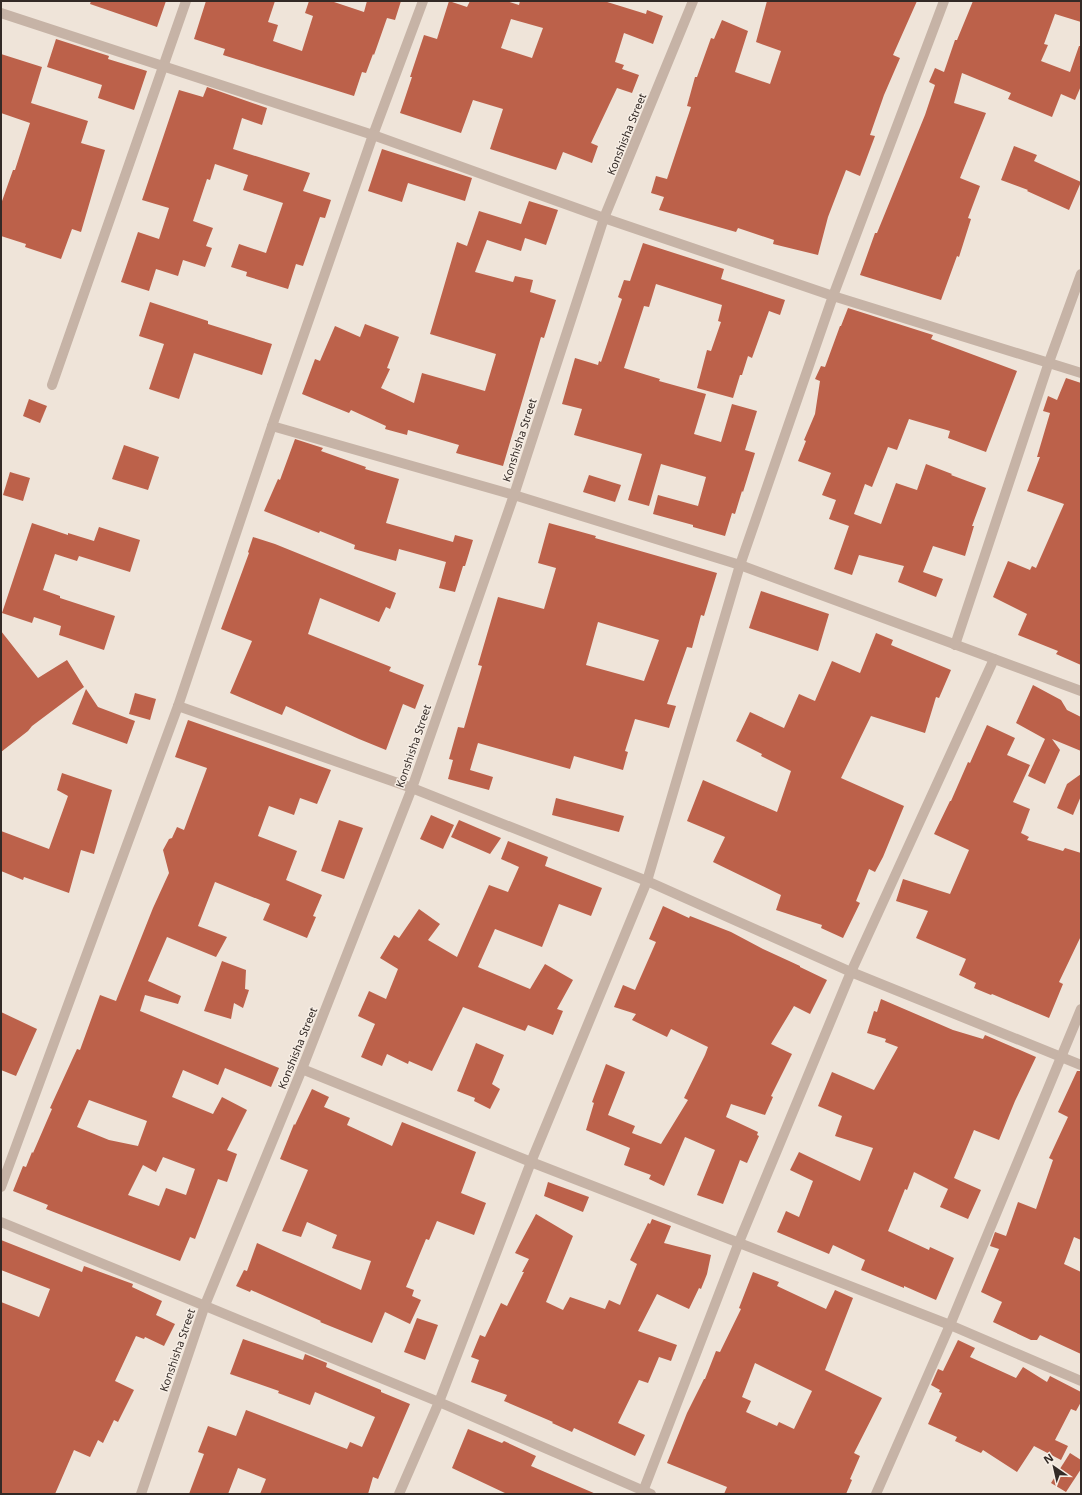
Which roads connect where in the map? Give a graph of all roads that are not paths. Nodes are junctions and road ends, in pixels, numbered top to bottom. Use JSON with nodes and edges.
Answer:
{"nodes":[{"id":1,"x":186,"y":1,"type":"edge"},
{"id":2,"x":422,"y":1,"type":"edge"},
{"id":3,"x":693,"y":1,"type":"edge"},
{"id":4,"x":944,"y":1,"type":"edge"},
{"id":5,"x":1,"y":13,"type":"edge"},
{"id":6,"x":162,"y":67,"type":"junction"},
{"id":7,"x":373,"y":135,"type":"junction"},
{"id":8,"x":604,"y":218,"type":"junction"},
{"id":9,"x":1081,"y":274,"type":"edge"},
{"id":10,"x":833,"y":296,"type":"junction"},
{"id":11,"x":1049,"y":362,"type":"junction"},
{"id":12,"x":1081,"y":373,"type":"edge"},
{"id":13,"x":52,"y":386,"type":"dead end"},
{"id":14,"x":272,"y":426,"type":"junction"},
{"id":15,"x":514,"y":495,"type":"junction"},
{"id":16,"x":740,"y":565,"type":"junction"},
{"id":17,"x":956,"y":645,"type":"junction"},
{"id":18,"x":994,"y":659,"type":"junction"},
{"id":19,"x":1081,"y":691,"type":"edge"},
{"id":20,"x":178,"y":706,"type":"junction"},
{"id":21,"x":412,"y":788,"type":"junction"},
{"id":22,"x":647,"y":881,"type":"junction"},
{"id":23,"x":850,"y":972,"type":"junction"},
{"id":24,"x":1081,"y":1009,"type":"edge"},
{"id":25,"x":1062,"y":1057,"type":"junction"},
{"id":26,"x":1081,"y":1065,"type":"edge"},
{"id":27,"x":302,"y":1069,"type":"junction"},
{"id":28,"x":532,"y":1162,"type":"junction"},
{"id":29,"x":1,"y":1186,"type":"edge"},
{"id":30,"x":1,"y":1222,"type":"edge"},
{"id":31,"x":739,"y":1242,"type":"junction"},
{"id":32,"x":205,"y":1305,"type":"junction"},
{"id":33,"x":950,"y":1325,"type":"junction"},
{"id":34,"x":1081,"y":1382,"type":"edge"},
{"id":35,"x":439,"y":1402,"type":"junction"},
{"id":36,"x":646,"y":1493,"type":"edge"},
{"id":37,"x":141,"y":1494,"type":"edge"},
{"id":38,"x":399,"y":1494,"type":"edge"},
{"id":39,"x":876,"y":1494,"type":"edge"}],
"edges":[{"from":1,"to":6,"type":"street"},
{"from":2,"to":7,"type":"street"},
{"from":3,"to":8,"type":"street","name":"Konshisha Street"},
{"from":4,"to":10,"type":"street"},
{"from":5,"to":6,"type":"street"},
{"from":6,"to":7,"type":"street"},
{"from":6,"to":13,"type":"street"},
{"from":7,"to":8,"type":"street"},
{"from":7,"to":14,"type":"street"},
{"from":8,"to":10,"type":"street"},
{"from":8,"to":15,"type":"street","name":"Konshisha Street"},
{"from":9,"to":11,"type":"street"},
{"from":10,"to":11,"type":"street"},
{"from":10,"to":16,"type":"street"},
{"from":11,"to":12,"type":"street"},
{"from":11,"to":17,"type":"street"},
{"from":14,"to":15,"type":"street"},
{"from":14,"to":20,"type":"street"},
{"from":15,"to":16,"type":"street"},
{"from":15,"to":21,"type":"street","name":"Konshisha Street"},
{"from":16,"to":17,"type":"street"},
{"from":16,"to":22,"type":"street"},
{"from":17,"to":18,"type":"street"},
{"from":18,"to":19,"type":"street"},
{"from":18,"to":23,"type":"street"},
{"from":20,"to":21,"type":"street"},
{"from":20,"to":29,"type":"street"},
{"from":21,"to":22,"type":"street"},
{"from":21,"to":27,"type":"street","name":"Konshisha Street"},
{"from":22,"to":23,"type":"street"},
{"from":22,"to":28,"type":"street"},
{"from":23,"to":25,"type":"street"},
{"from":23,"to":31,"type":"street"},
{"from":24,"to":25,"type":"street"},
{"from":25,"to":26,"type":"street"},
{"from":25,"to":33,"type":"street"},
{"from":27,"to":28,"type":"street"},
{"from":27,"to":32,"type":"street","name":"Konshisha Street"},
{"from":28,"to":31,"type":"street"},
{"from":28,"to":35,"type":"street"},
{"from":30,"to":32,"type":"street"},
{"from":31,"to":33,"type":"street"},
{"from":31,"to":36,"type":"street"},
{"from":32,"to":35,"type":"street"},
{"from":32,"to":37,"type":"street","name":"Konshisha Street"},
{"from":33,"to":34,"type":"street"},
{"from":33,"to":39,"type":"street"},
{"from":35,"to":36,"type":"street"},
{"from":35,"to":38,"type":"street"}]}
